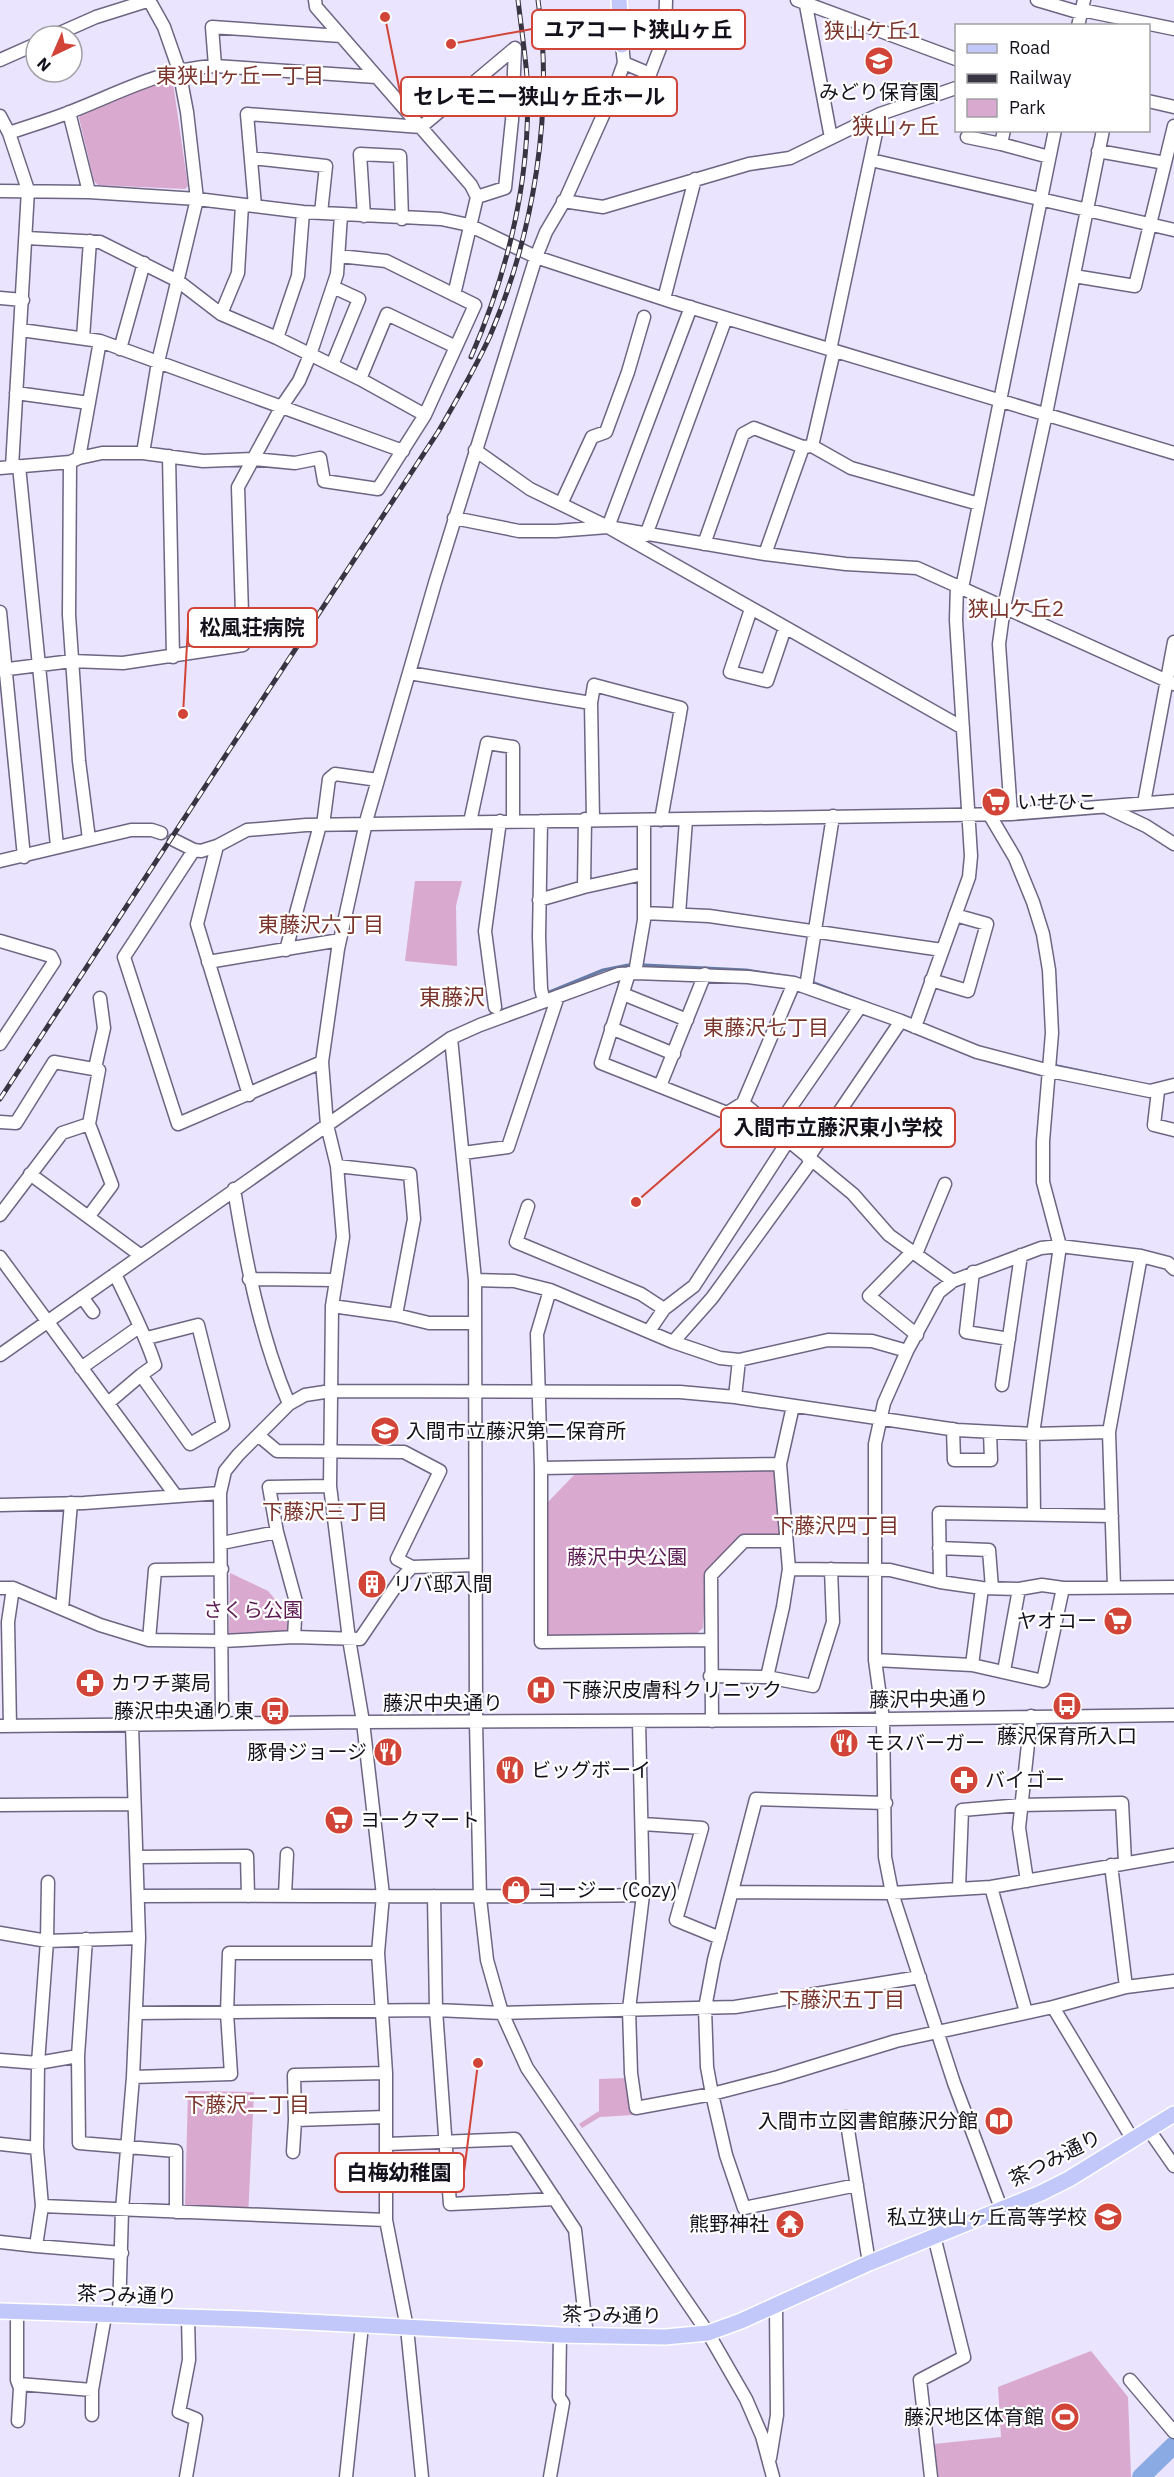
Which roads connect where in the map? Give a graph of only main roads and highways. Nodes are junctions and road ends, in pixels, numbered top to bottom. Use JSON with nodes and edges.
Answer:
{"nodes":[{"id":1,"x":619,"y":0,"type":"edge"},
{"id":2,"x":622,"y":45,"type":"road end"},
{"id":3,"x":1174,"y":2114,"type":"edge"},
{"id":4,"x":0,"y":2311,"type":"edge"}],
"edges":[{"from":1,"to":2,"type":"main road"},
{"from":3,"to":4,"type":"main road","name":"茶つみ通り"}]}
